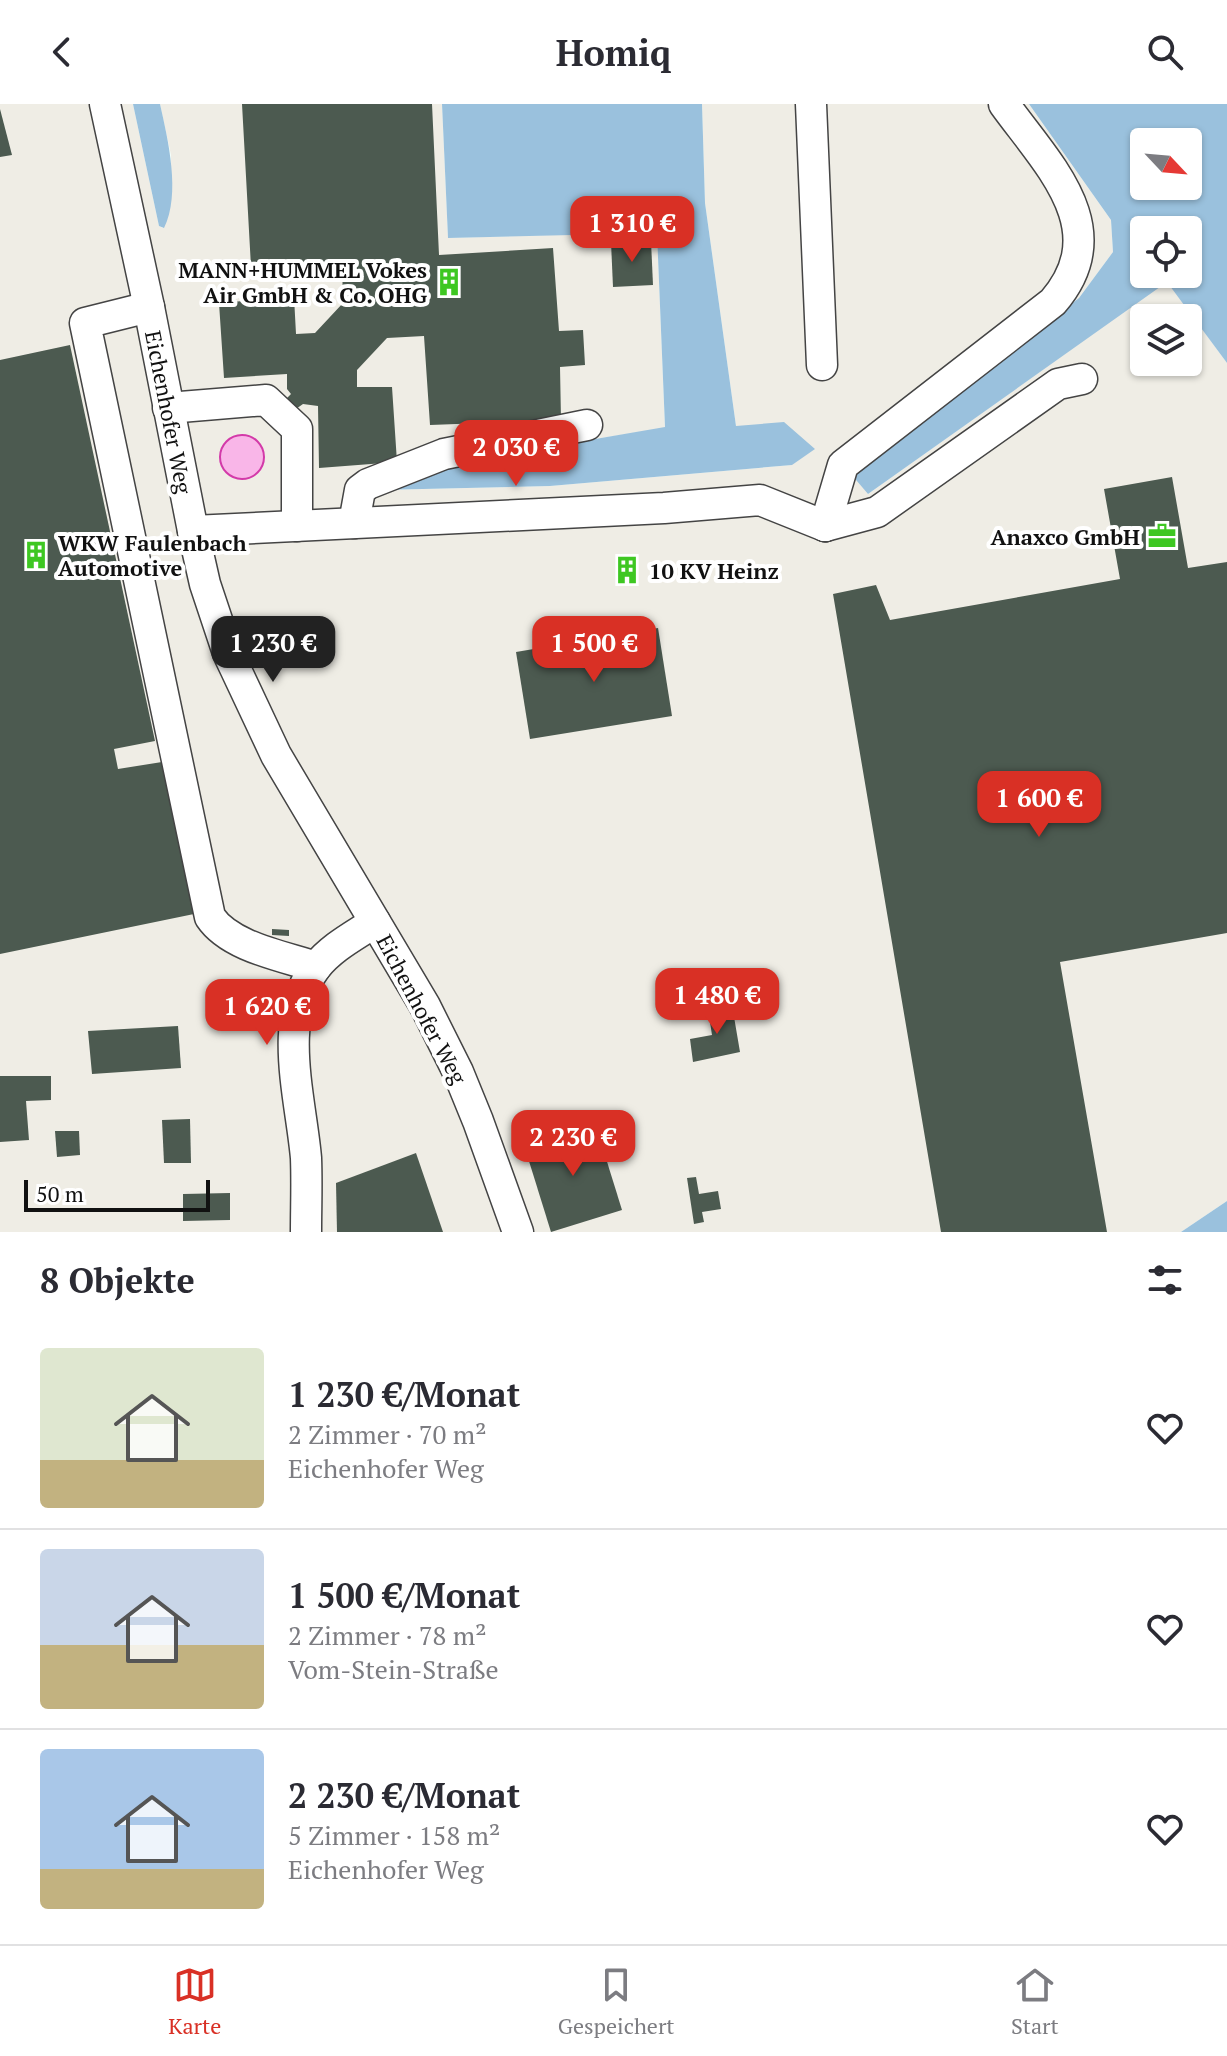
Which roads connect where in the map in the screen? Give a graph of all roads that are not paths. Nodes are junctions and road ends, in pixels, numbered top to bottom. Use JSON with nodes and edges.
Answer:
{"nodes":[{"id":1,"x":105,"y":104,"type":"edge"},
{"id":2,"x":811,"y":104,"type":"edge"},
{"id":3,"x":1004,"y":104,"type":"edge"},
{"id":4,"x":149,"y":307,"type":"junction"},
{"id":5,"x":822,"y":365,"type":"dead end"},
{"id":6,"x":1082,"y":379,"type":"dead end"},
{"id":7,"x":168,"y":408,"type":"junction"},
{"id":8,"x":587,"y":425,"type":"dead end"},
{"id":9,"x":354,"y":523,"type":"junction"},
{"id":10,"x":297,"y":526,"type":"junction"},
{"id":11,"x":825,"y":526,"type":"junction"},
{"id":12,"x":193,"y":531,"type":"junction"},
{"id":13,"x":375,"y":922,"type":"junction"},
{"id":14,"x":316,"y":967,"type":"junction"},
{"id":15,"x":306,"y":1232,"type":"edge"},
{"id":16,"x":518,"y":1232,"type":"edge"}],
"edges":[{"from":1,"to":4,"type":"street","name":"Eichenhofer Weg"},
{"from":2,"to":5,"type":"street"},
{"from":3,"to":11,"type":"street"},
{"from":4,"to":7,"type":"street","name":"Eichenhofer Weg"},
{"from":4,"to":14,"type":"street"},
{"from":6,"to":11,"type":"street"},
{"from":7,"to":10,"type":"street"},
{"from":7,"to":12,"type":"street","name":"Eichenhofer Weg"},
{"from":8,"to":9,"type":"street"},
{"from":9,"to":10,"type":"street"},
{"from":9,"to":11,"type":"street"},
{"from":10,"to":12,"type":"street"},
{"from":12,"to":13,"type":"street","name":"Eichenhofer Weg"},
{"from":13,"to":14,"type":"street","name":"Eichenhofer Weg"},
{"from":13,"to":16,"type":"street","name":"Eichenhofer Weg"},
{"from":14,"to":15,"type":"street","name":"Eichenhofer Weg"}]}
